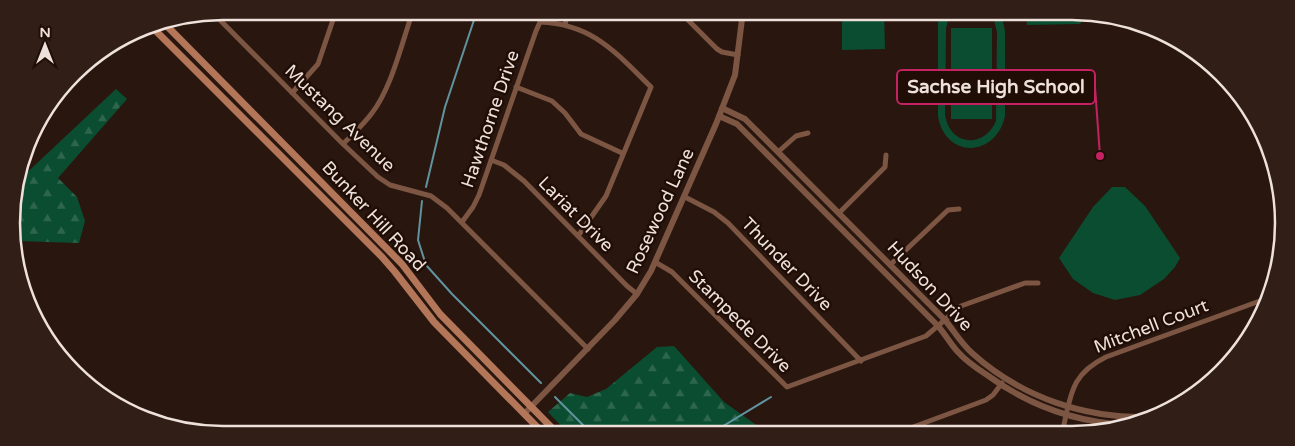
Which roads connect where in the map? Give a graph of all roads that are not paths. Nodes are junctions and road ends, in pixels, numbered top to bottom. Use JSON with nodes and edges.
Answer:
{"nodes":[{"id":1,"x":220,"y":20,"type":"edge"},
{"id":2,"x":333,"y":20,"type":"edge"},
{"id":3,"x":410,"y":20,"type":"edge"},
{"id":4,"x":566,"y":20,"type":"edge"},
{"id":5,"x":688,"y":20,"type":"edge"},
{"id":6,"x":742,"y":20,"type":"edge"},
{"id":7,"x":565,"y":25,"type":"junction"},
{"id":8,"x":168,"y":28,"type":"edge"},
{"id":9,"x":156,"y":31,"type":"edge"},
{"id":10,"x":738,"y":55,"type":"junction"},
{"id":11,"x":516,"y":87,"type":"junction"},
{"id":12,"x":292,"y":93,"type":"junction"},
{"id":13,"x":722,"y":108,"type":"junction"},
{"id":14,"x":719,"y":116,"type":"junction"},
{"id":15,"x":808,"y":133,"type":"dead end"},
{"id":16,"x":342,"y":144,"type":"junction"},
{"id":17,"x":778,"y":152,"type":"junction"},
{"id":18,"x":622,"y":153,"type":"junction"},
{"id":19,"x":886,"y":155,"type":"dead end"},
{"id":20,"x":491,"y":160,"type":"junction"},
{"id":21,"x":685,"y":197,"type":"junction"},
{"id":22,"x":959,"y":209,"type":"dead end"},
{"id":23,"x":839,"y":213,"type":"junction"},
{"id":24,"x":462,"y":222,"type":"junction"},
{"id":25,"x":578,"y":236,"type":"junction"},
{"id":26,"x":656,"y":262,"type":"junction"},
{"id":27,"x":890,"y":265,"type":"junction"},
{"id":28,"x":1038,"y":283,"type":"dead end"},
{"id":29,"x":636,"y":294,"type":"junction"},
{"id":30,"x":1260,"y":301,"type":"edge"},
{"id":31,"x":945,"y":320,"type":"junction"},
{"id":32,"x":938,"y":326,"type":"junction"},
{"id":33,"x":588,"y":349,"type":"junction"},
{"id":34,"x":861,"y":360,"type":"junction"},
{"id":35,"x":1006,"y":378,"type":"junction"},
{"id":36,"x":1001,"y":385,"type":"junction"},
{"id":37,"x":532,"y":407,"type":"junction"},
{"id":38,"x":1068,"y":407,"type":"junction"},
{"id":39,"x":524,"y":414,"type":"junction"},
{"id":40,"x":1066,"y":415,"type":"junction"},
{"id":41,"x":1131,"y":417,"type":"edge"},
{"id":42,"x":1108,"y":423,"type":"edge"},
{"id":43,"x":536,"y":426,"type":"edge"},
{"id":44,"x":550,"y":426,"type":"edge"},
{"id":45,"x":916,"y":426,"type":"edge"},
{"id":46,"x":1064,"y":426,"type":"edge"}],
"edges":[{"from":1,"to":12,"type":"street","name":"Mustang Avenue"},
{"from":2,"to":12,"type":"street"},
{"from":3,"to":16,"type":"street"},
{"from":4,"to":7,"type":"street"},
{"from":5,"to":10,"type":"street"},
{"from":6,"to":10,"type":"street","name":"Rosewood Lane"},
{"from":7,"to":11,"type":"street","name":"Hawthorne Drive"},
{"from":7,"to":18,"type":"street"},
{"from":8,"to":37,"type":"main road","name":"Bunker Hill Road"},
{"from":9,"to":39,"type":"main road","name":"Bunker Hill Road"},
{"from":10,"to":13,"type":"street","name":"Rosewood Lane"},
{"from":11,"to":18,"type":"street"},
{"from":11,"to":20,"type":"street","name":"Hawthorne Drive"},
{"from":12,"to":16,"type":"street","name":"Mustang Avenue"},
{"from":13,"to":14,"type":"street","name":"Rosewood Lane"},
{"from":13,"to":17,"type":"street","name":"Hudson Drive"},
{"from":14,"to":21,"type":"street","name":"Rosewood Lane"},
{"from":14,"to":32,"type":"street","name":"Hudson Drive"},
{"from":15,"to":17,"type":"street"},
{"from":16,"to":24,"type":"street","name":"Mustang Avenue"},
{"from":17,"to":23,"type":"street","name":"Hudson Drive"},
{"from":18,"to":25,"type":"street"},
{"from":19,"to":23,"type":"street"},
{"from":20,"to":24,"type":"street","name":"Hawthorne Drive"},
{"from":20,"to":25,"type":"street","name":"Lariat Drive"},
{"from":21,"to":26,"type":"street","name":"Rosewood Lane"},
{"from":21,"to":34,"type":"street","name":"Thunder Drive"},
{"from":22,"to":27,"type":"street"},
{"from":23,"to":27,"type":"street","name":"Hudson Drive"},
{"from":24,"to":33,"type":"street","name":"Mustang Avenue"},
{"from":25,"to":29,"type":"street","name":"Lariat Drive"},
{"from":26,"to":29,"type":"street","name":"Rosewood Lane"},
{"from":26,"to":34,"type":"street","name":"Stampede Drive"},
{"from":27,"to":31,"type":"street","name":"Hudson Drive"},
{"from":28,"to":31,"type":"street","name":"Stampede Drive"},
{"from":29,"to":33,"type":"street","name":"Rosewood Lane"},
{"from":30,"to":38,"type":"street","name":"Mitchell Court"},
{"from":31,"to":32,"type":"street","name":"Stampede Drive"},
{"from":31,"to":35,"type":"street","name":"Hudson Drive"},
{"from":32,"to":34,"type":"street","name":"Stampede Drive"},
{"from":32,"to":36,"type":"street","name":"Hudson Drive"},
{"from":33,"to":37,"type":"street","name":"Rosewood Lane"},
{"from":35,"to":36,"type":"street"},
{"from":35,"to":38,"type":"street","name":"Hudson Drive"},
{"from":36,"to":40,"type":"street","name":"Hudson Drive"},
{"from":36,"to":45,"type":"street"},
{"from":37,"to":39,"type":"street","name":"Rosewood Lane"},
{"from":37,"to":44,"type":"main road","name":"Bunker Hill Road"},
{"from":38,"to":40,"type":"street","name":"Mitchell Court"},
{"from":38,"to":41,"type":"street","name":"Hudson Drive"},
{"from":39,"to":43,"type":"main road","name":"Bunker Hill Road"},
{"from":40,"to":42,"type":"street","name":"Hudson Drive"},
{"from":40,"to":46,"type":"street","name":"Mitchell Court"}]}
